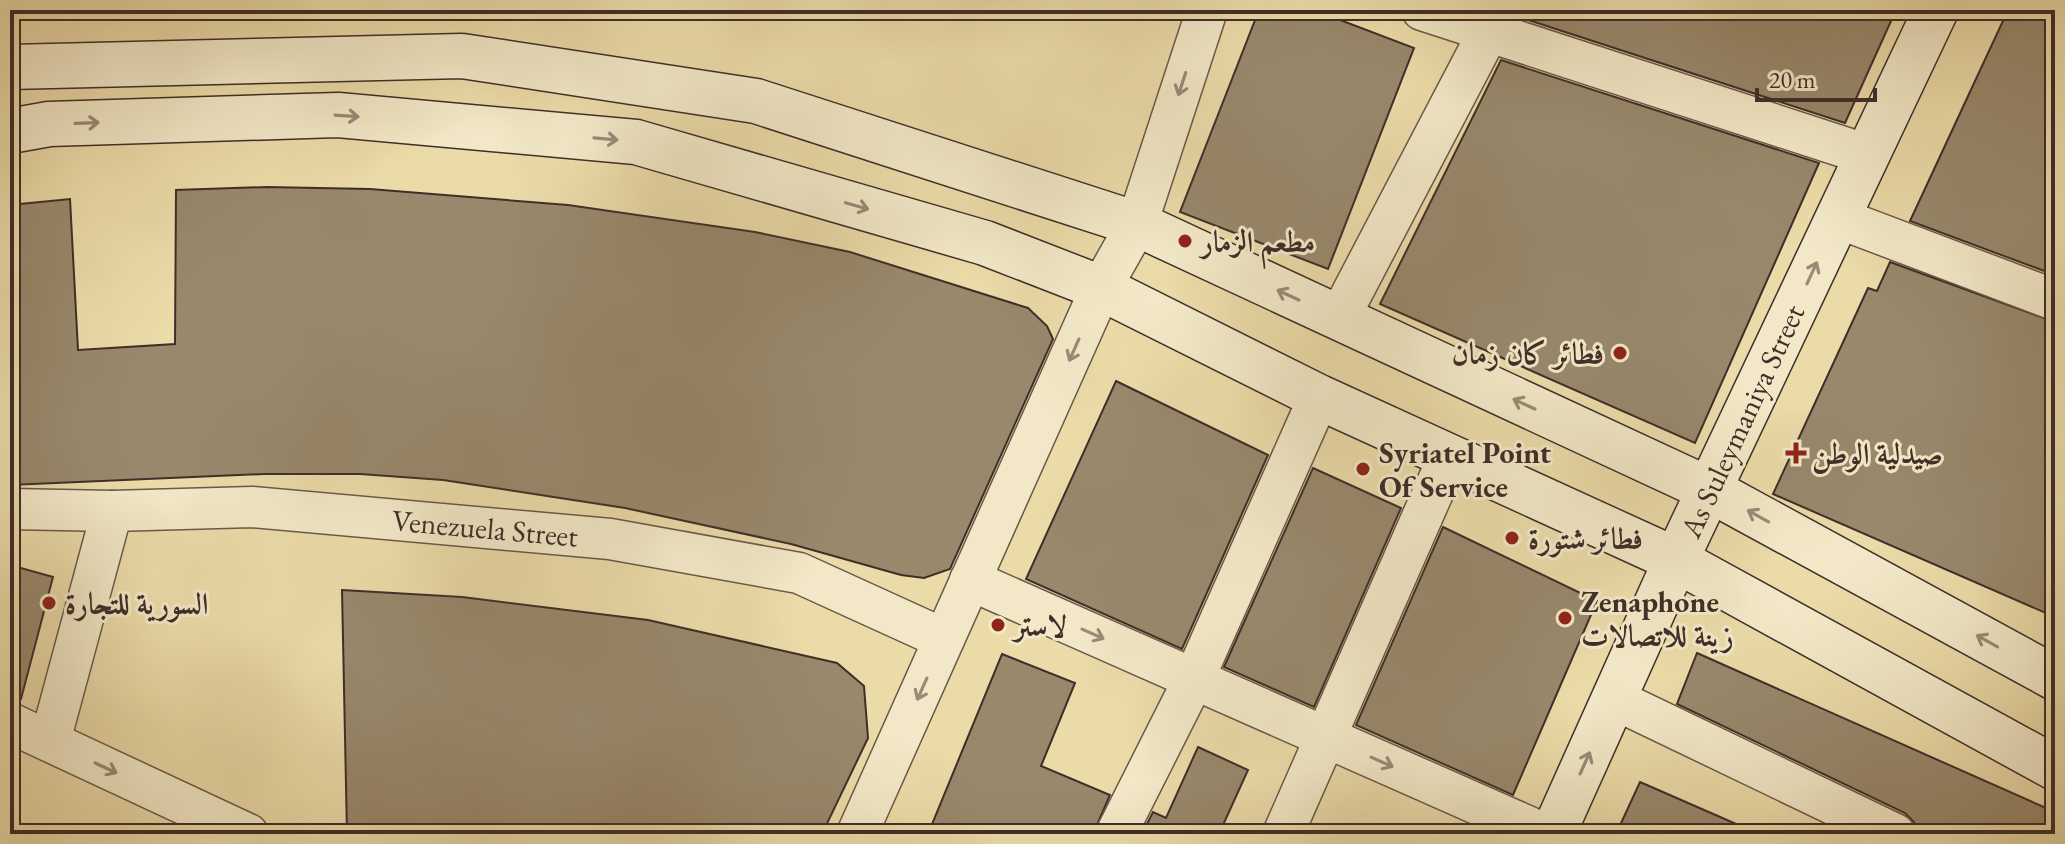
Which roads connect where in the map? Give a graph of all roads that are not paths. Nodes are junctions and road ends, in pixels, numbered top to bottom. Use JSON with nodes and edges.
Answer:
{"nodes":[{"id":1,"x":1207,"y":10,"type":"edge"},
{"id":2,"x":1422,"y":10,"type":"edge"},
{"id":3,"x":1936,"y":10,"type":"edge"},
{"id":4,"x":1495,"y":20,"type":"edge"},
{"id":5,"x":10,"y":67,"type":"edge"},
{"id":6,"x":10,"y":131,"type":"edge"},
{"id":7,"x":1868,"y":155,"type":"junction"},
{"id":8,"x":1838,"y":218,"type":"junction"},
{"id":9,"x":1137,"y":224,"type":"junction"},
{"id":10,"x":1101,"y":288,"type":"junction"},
{"id":11,"x":2055,"y":300,"type":"edge"},
{"id":12,"x":1339,"y":318,"type":"junction"},
{"id":13,"x":1319,"y":397,"type":"junction"},
{"id":14,"x":1449,"y":456,"type":"junction"},
{"id":15,"x":1710,"y":490,"type":"junction"},
{"id":16,"x":10,"y":509,"type":"edge"},
{"id":17,"x":112,"y":511,"type":"junction"},
{"id":18,"x":1676,"y":560,"type":"junction"},
{"id":19,"x":970,"y":580,"type":"junction"},
{"id":20,"x":944,"y":639,"type":"junction"},
{"id":21,"x":2055,"y":678,"type":"edge"},
{"id":22,"x":1194,"y":679,"type":"junction"},
{"id":23,"x":1614,"y":699,"type":"junction"},
{"id":24,"x":10,"y":723,"type":"edge"},
{"id":25,"x":1325,"y":737,"type":"junction"},
{"id":26,"x":50,"y":741,"type":"junction"},
{"id":27,"x":2055,"y":768,"type":"edge"},
{"id":28,"x":248,"y":834,"type":"edge"},
{"id":29,"x":857,"y":834,"type":"edge"},
{"id":30,"x":1116,"y":834,"type":"edge"},
{"id":31,"x":1283,"y":834,"type":"edge"},
{"id":32,"x":1545,"y":834,"type":"edge"},
{"id":33,"x":1553,"y":834,"type":"edge"},
{"id":34,"x":1895,"y":834,"type":"edge"}],
"edges":[{"from":1,"to":9,"type":"street","one_way":true},
{"from":2,"to":4,"type":"street"},
{"from":3,"to":7,"type":"main road","name":"As Suleymaniya Street"},
{"from":4,"to":7,"type":"street"},
{"from":4,"to":12,"type":"street"},
{"from":5,"to":9,"type":"main road"},
{"from":6,"to":10,"type":"main road","one_way":true},
{"from":7,"to":8,"type":"main road","name":"As Suleymaniya Street"},
{"from":8,"to":11,"type":"street"},
{"from":15,"to":8,"type":"main road","name":"As Suleymaniya Street","one_way":true},
{"from":9,"to":10,"type":"street"},
{"from":12,"to":9,"type":"main road","one_way":true},
{"from":10,"to":13,"type":"main road"},
{"from":10,"to":19,"type":"street","one_way":true},
{"from":15,"to":12,"type":"main road","one_way":true},
{"from":13,"to":14,"type":"main road"},
{"from":13,"to":22,"type":"street"},
{"from":14,"to":18,"type":"main road"},
{"from":14,"to":25,"type":"street"},
{"from":15,"to":18,"type":"main road","name":"As Suleymaniya Street"},
{"from":21,"to":15,"type":"main road","one_way":true},
{"from":16,"to":17,"type":"street","name":"Venezuela Street"},
{"from":17,"to":20,"type":"street","name":"Venezuela Street"},
{"from":17,"to":26,"type":"street"},
{"from":18,"to":23,"type":"main road","name":"As Suleymaniya Street"},
{"from":18,"to":27,"type":"main road"},
{"from":19,"to":20,"type":"street"},
{"from":19,"to":22,"type":"street","one_way":true},
{"from":20,"to":29,"type":"street","one_way":true},
{"from":22,"to":25,"type":"street"},
{"from":22,"to":30,"type":"street"},
{"from":33,"to":23,"type":"main road","name":"As Suleymaniya Street","one_way":true},
{"from":23,"to":34,"type":"street"},
{"from":24,"to":26,"type":"street"},
{"from":25,"to":31,"type":"street"},
{"from":25,"to":32,"type":"street","one_way":true},
{"from":26,"to":28,"type":"street","one_way":true}]}
